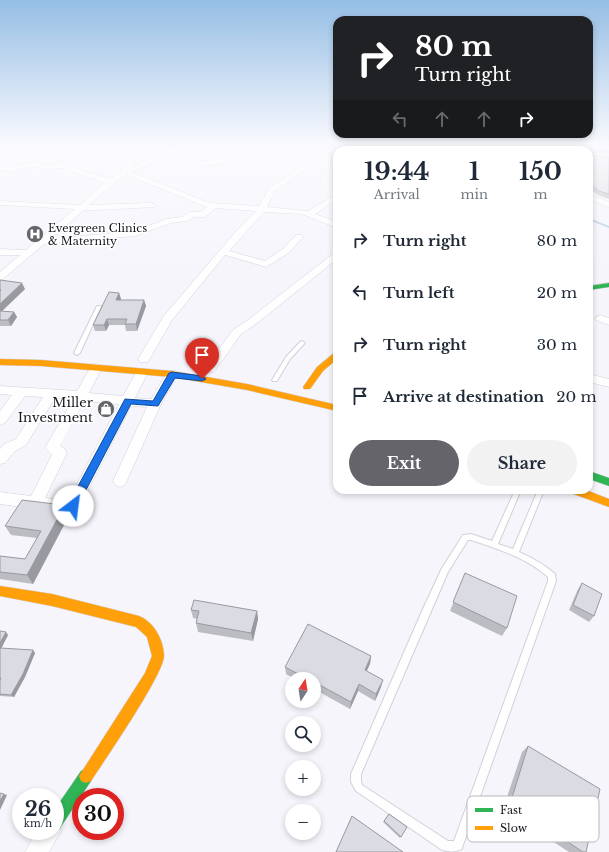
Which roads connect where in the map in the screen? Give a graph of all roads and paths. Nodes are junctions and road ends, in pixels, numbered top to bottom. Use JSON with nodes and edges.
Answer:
{"nodes":[{"id":1,"x":104,"y":187,"type":"edge"},
{"id":2,"x":165,"y":187,"type":"edge"},
{"id":3,"x":277,"y":187,"type":"edge"},
{"id":4,"x":593,"y":198,"type":"edge"},
{"id":5,"x":333,"y":199,"type":"edge"},
{"id":6,"x":0,"y":203,"type":"edge"},
{"id":7,"x":151,"y":205,"type":"dead end"},
{"id":8,"x":609,"y":205,"type":"edge"},
{"id":9,"x":82,"y":206,"type":"junction"},
{"id":10,"x":216,"y":206,"type":"junction"},
{"id":11,"x":262,"y":209,"type":"junction"},
{"id":12,"x":309,"y":214,"type":"junction"},
{"id":13,"x":333,"y":223,"type":"edge"},
{"id":14,"x":299,"y":237,"type":"dead end"},
{"id":15,"x":42,"y":242,"type":"junction"},
{"id":16,"x":0,"y":252,"type":"edge"},
{"id":17,"x":222,"y":252,"type":"junction"},
{"id":18,"x":29,"y":253,"type":"junction"},
{"id":19,"x":333,"y":258,"type":"edge"},
{"id":20,"x":4,"y":269,"type":"edge"},
{"id":21,"x":0,"y":277,"type":"edge"},
{"id":22,"x":607,"y":286,"type":"edge"},
{"id":23,"x":593,"y":288,"type":"edge"},
{"id":24,"x":99,"y":307,"type":"dead end"},
{"id":25,"x":302,"y":343,"type":"dead end"},
{"id":26,"x":73,"y":353,"type":"joint"},
{"id":27,"x":132,"y":358,"type":"dead end"},
{"id":28,"x":333,"y":358,"type":"edge"},
{"id":29,"x":122,"y":360,"type":"dead end"},
{"id":30,"x":156,"y":361,"type":"dead end"},
{"id":31,"x":0,"y":362,"type":"edge"},
{"id":32,"x":78,"y":366,"type":"junction"},
{"id":33,"x":143,"y":366,"type":"junction"},
{"id":34,"x":198,"y":367,"type":"dead end"},
{"id":35,"x":96,"y":368,"type":"junction"},
{"id":36,"x":117,"y":370,"type":"junction"},
{"id":37,"x":214,"y":370,"type":"joint"},
{"id":38,"x":172,"y":374,"type":"junction"},
{"id":39,"x":593,"y":376,"type":"edge"},
{"id":40,"x":263,"y":378,"type":"dead end"},
{"id":41,"x":275,"y":380,"type":"junction"},
{"id":42,"x":288,"y":383,"type":"dead end"},
{"id":43,"x":609,"y":383,"type":"edge"},
{"id":44,"x":319,"y":389,"type":"dead end"},
{"id":45,"x":0,"y":390,"type":"edge"},
{"id":46,"x":21,"y":392,"type":"junction"},
{"id":47,"x":52,"y":393,"type":"junction"},
{"id":48,"x":80,"y":396,"type":"junction"},
{"id":49,"x":128,"y":401,"type":"junction"},
{"id":50,"x":155,"y":404,"type":"junction"},
{"id":51,"x":333,"y":407,"type":"edge"},
{"id":52,"x":0,"y":420,"type":"edge"},
{"id":53,"x":0,"y":459,"type":"edge"},
{"id":54,"x":593,"y":476,"type":"edge"},
{"id":55,"x":120,"y":481,"type":"dead end"},
{"id":56,"x":609,"y":482,"type":"edge"},
{"id":57,"x":516,"y":494,"type":"edge"},
{"id":58,"x":539,"y":494,"type":"edge"},
{"id":59,"x":585,"y":494,"type":"edge"},
{"id":60,"x":0,"y":498,"type":"edge"},
{"id":61,"x":35,"y":503,"type":"junction"},
{"id":62,"x":609,"y":503,"type":"edge"},
{"id":63,"x":494,"y":545,"type":"junction"},
{"id":64,"x":515,"y":554,"type":"junction"},
{"id":65,"x":0,"y":591,"type":"edge"},
{"id":66,"x":475,"y":796,"type":"edge"},
{"id":67,"x":64,"y":810,"type":"edge"},
{"id":68,"x":467,"y":820,"type":"edge"},
{"id":69,"x":44,"y":840,"type":"edge"},
{"id":70,"x":36,"y":852,"type":"edge"}],
"edges":[{"from":1,"to":9,"type":"street"},
{"from":2,"to":10,"type":"street"},
{"from":3,"to":11,"type":"street"},
{"from":4,"to":8,"type":"street"},
{"from":5,"to":12,"type":"street"},
{"from":6,"to":9,"type":"street"},
{"from":7,"to":9,"type":"street"},
{"from":9,"to":15,"type":"street"},
{"from":10,"to":11,"type":"street"},
{"from":10,"to":15,"type":"street"},
{"from":11,"to":12,"type":"street"},
{"from":11,"to":17,"type":"street"},
{"from":12,"to":13,"type":"street"},
{"from":14,"to":17,"type":"street"},
{"from":15,"to":18,"type":"street"},
{"from":16,"to":18,"type":"street"},
{"from":17,"to":33,"type":"street"},
{"from":18,"to":20,"type":"street"},
{"from":19,"to":37,"type":"street"},
{"from":20,"to":21,"type":"street"},
{"from":22,"to":23,"type":"main road"},
{"from":24,"to":26,"type":"lane"},
{"from":25,"to":41,"type":"lane"},
{"from":26,"to":32,"type":"main road"},
{"from":27,"to":33,"type":"main road"},
{"from":28,"to":44,"type":"main road"},
{"from":29,"to":36,"type":"main road"},
{"from":30,"to":33,"type":"main road"},
{"from":31,"to":32,"type":"main road"},
{"from":32,"to":35,"type":"main road"},
{"from":33,"to":36,"type":"main road"},
{"from":33,"to":38,"type":"main road"},
{"from":33,"to":49,"type":"street"},
{"from":34,"to":37,"type":"main road"},
{"from":35,"to":36,"type":"main road"},
{"from":35,"to":48,"type":"street"},
{"from":38,"to":50,"type":"street"},
{"from":38,"to":51,"type":"main road"},
{"from":39,"to":43,"type":"street"},
{"from":40,"to":41,"type":"main road"},
{"from":41,"to":42,"type":"main road"},
{"from":45,"to":46,"type":"street"},
{"from":46,"to":47,"type":"street"},
{"from":46,"to":52,"type":"street"},
{"from":47,"to":48,"type":"street"},
{"from":47,"to":53,"type":"street"},
{"from":48,"to":49,"type":"street"},
{"from":48,"to":61,"type":"street"},
{"from":49,"to":50,"type":"street"},
{"from":49,"to":61,"type":"street"},
{"from":50,"to":55,"type":"street"},
{"from":54,"to":56,"type":"main road"},
{"from":57,"to":63,"type":"lane"},
{"from":58,"to":64,"type":"lane"},
{"from":59,"to":62,"type":"main road"},
{"from":60,"to":61,"type":"street"},
{"from":63,"to":64,"type":"lane"},
{"from":63,"to":68,"type":"lane"},
{"from":64,"to":66,"type":"lane"},
{"from":65,"to":67,"type":"main road"},
{"from":69,"to":70,"type":"street"}]}
